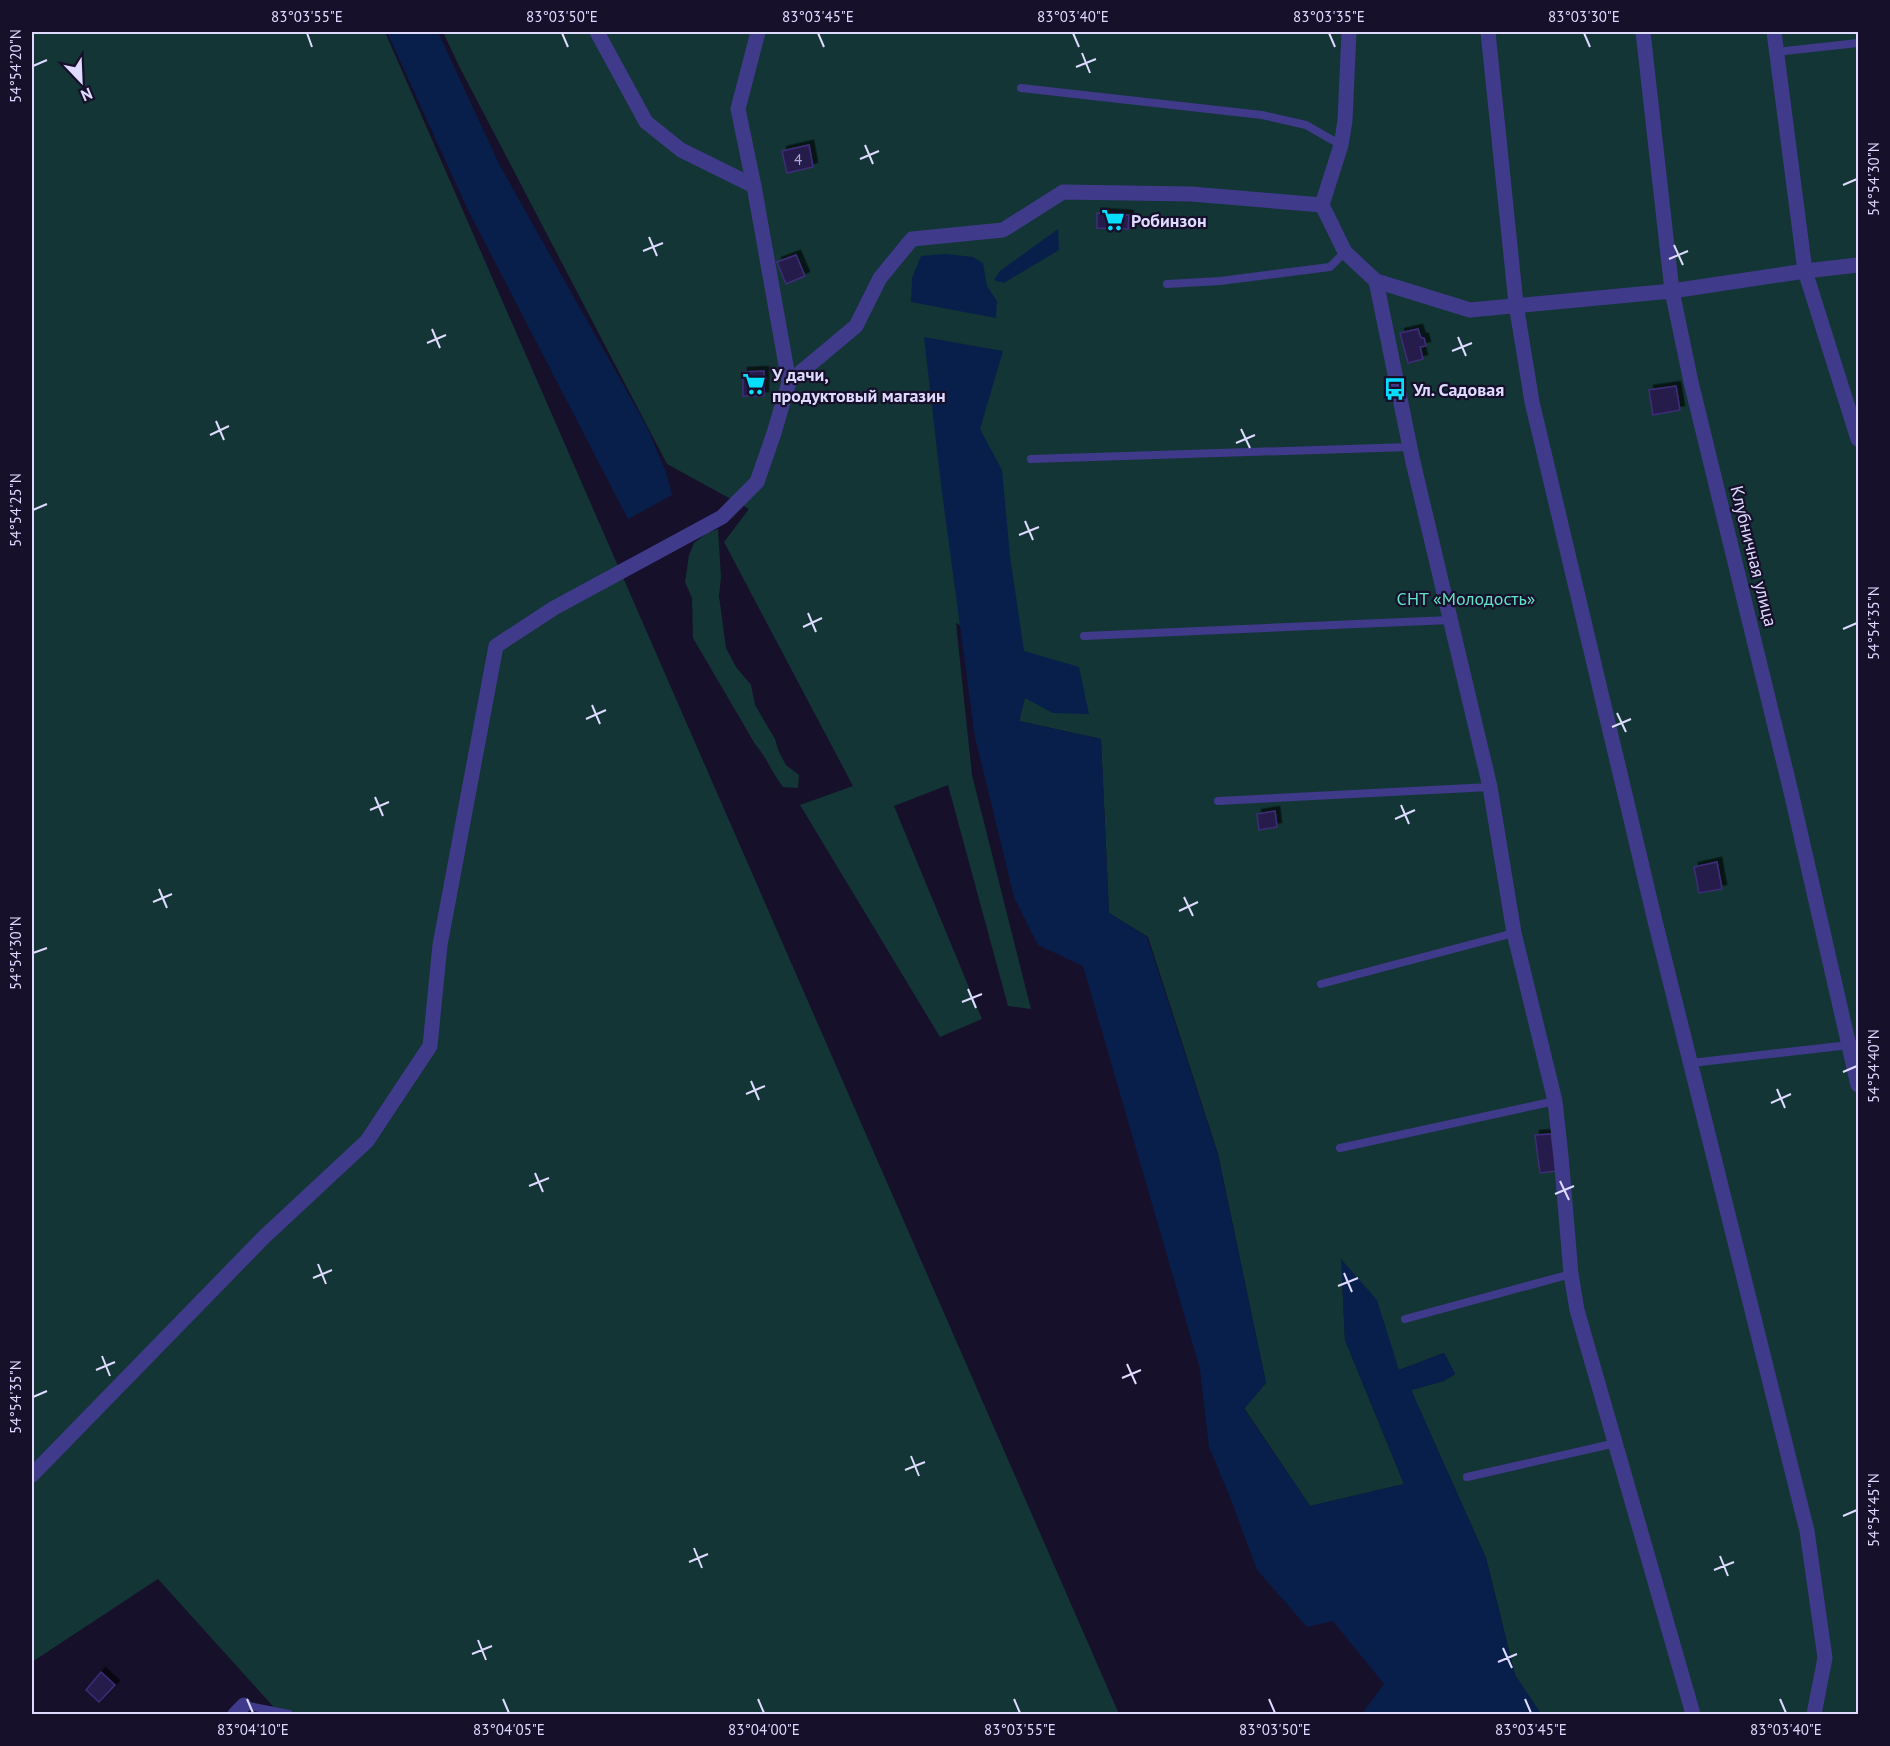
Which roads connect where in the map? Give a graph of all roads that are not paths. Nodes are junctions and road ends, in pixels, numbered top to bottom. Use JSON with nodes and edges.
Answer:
{"nodes":[{"id":1,"x":597,"y":32,"type":"edge"},
{"id":2,"x":1349,"y":32,"type":"edge"},
{"id":3,"x":1488,"y":32,"type":"edge"},
{"id":4,"x":1643,"y":32,"type":"edge"},
{"id":5,"x":1773,"y":32,"type":"edge"},
{"id":6,"x":756,"y":33,"type":"edge"},
{"id":7,"x":1858,"y":43,"type":"edge"},
{"id":8,"x":1776,"y":52,"type":"junction"},
{"id":9,"x":1022,"y":88,"type":"dead end"},
{"id":10,"x":1341,"y":145,"type":"junction"},
{"id":11,"x":754,"y":186,"type":"junction"},
{"id":12,"x":1322,"y":206,"type":"junction"},
{"id":13,"x":1345,"y":252,"type":"junction"},
{"id":14,"x":1858,"y":265,"type":"edge"},
{"id":15,"x":1804,"y":271,"type":"junction"},
{"id":16,"x":1376,"y":281,"type":"junction"},
{"id":17,"x":1167,"y":284,"type":"dead end"},
{"id":18,"x":1672,"y":291,"type":"junction"},
{"id":19,"x":1516,"y":304,"type":"junction"},
{"id":20,"x":789,"y":382,"type":"junction"},
{"id":21,"x":1857,"y":430,"type":"edge"},
{"id":22,"x":1410,"y":447,"type":"junction"},
{"id":23,"x":1031,"y":459,"type":"dead end"},
{"id":24,"x":1450,"y":620,"type":"junction"},
{"id":25,"x":1084,"y":636,"type":"dead end"},
{"id":26,"x":1490,"y":788,"type":"junction"},
{"id":27,"x":1218,"y":801,"type":"dead end"},
{"id":28,"x":1514,"y":933,"type":"junction"},
{"id":29,"x":1321,"y":984,"type":"dead end"},
{"id":30,"x":1853,"y":1044,"type":"edge"},
{"id":31,"x":1691,"y":1063,"type":"junction"},
{"id":32,"x":1858,"y":1085,"type":"edge"},
{"id":33,"x":1555,"y":1101,"type":"junction"},
{"id":34,"x":1340,"y":1148,"type":"dead end"},
{"id":35,"x":1571,"y":1274,"type":"junction"},
{"id":36,"x":1406,"y":1319,"type":"dead end"},
{"id":37,"x":1616,"y":1443,"type":"junction"},
{"id":38,"x":32,"y":1475,"type":"edge"},
{"id":39,"x":1467,"y":1477,"type":"dead end"},
{"id":40,"x":239,"y":1710,"type":"edge"},
{"id":41,"x":289,"y":1714,"type":"edge"},
{"id":42,"x":1693,"y":1714,"type":"edge"},
{"id":43,"x":1814,"y":1714,"type":"edge"}],
"edges":[{"from":1,"to":11,"type":"street"},
{"from":2,"to":10,"type":"street"},
{"from":3,"to":19,"type":"street"},
{"from":4,"to":18,"type":"street","name":"Клубничная улица"},
{"from":5,"to":8,"type":"street"},
{"from":6,"to":11,"type":"street"},
{"from":7,"to":8,"type":"lane"},
{"from":8,"to":15,"type":"street"},
{"from":9,"to":10,"type":"lane"},
{"from":10,"to":12,"type":"street"},
{"from":11,"to":20,"type":"street"},
{"from":12,"to":13,"type":"street"},
{"from":12,"to":20,"type":"street"},
{"from":13,"to":16,"type":"street"},
{"from":13,"to":17,"type":"lane"},
{"from":14,"to":15,"type":"street"},
{"from":15,"to":18,"type":"street"},
{"from":15,"to":21,"type":"street"},
{"from":16,"to":19,"type":"street"},
{"from":16,"to":22,"type":"street"},
{"from":18,"to":19,"type":"street"},
{"from":18,"to":30,"type":"street","name":"Клубничная улица"},
{"from":19,"to":31,"type":"street"},
{"from":20,"to":38,"type":"street"},
{"from":22,"to":23,"type":"lane"},
{"from":22,"to":24,"type":"street"},
{"from":24,"to":25,"type":"lane"},
{"from":24,"to":26,"type":"street"},
{"from":26,"to":27,"type":"lane"},
{"from":26,"to":28,"type":"street"},
{"from":28,"to":29,"type":"lane"},
{"from":28,"to":33,"type":"street"},
{"from":30,"to":31,"type":"lane"},
{"from":30,"to":32,"type":"street","name":"Клубничная улица"},
{"from":31,"to":43,"type":"street"},
{"from":33,"to":34,"type":"lane"},
{"from":33,"to":35,"type":"street"},
{"from":35,"to":36,"type":"lane"},
{"from":35,"to":37,"type":"street"},
{"from":37,"to":39,"type":"lane"},
{"from":37,"to":42,"type":"street"},
{"from":40,"to":41,"type":"lane"}]}
